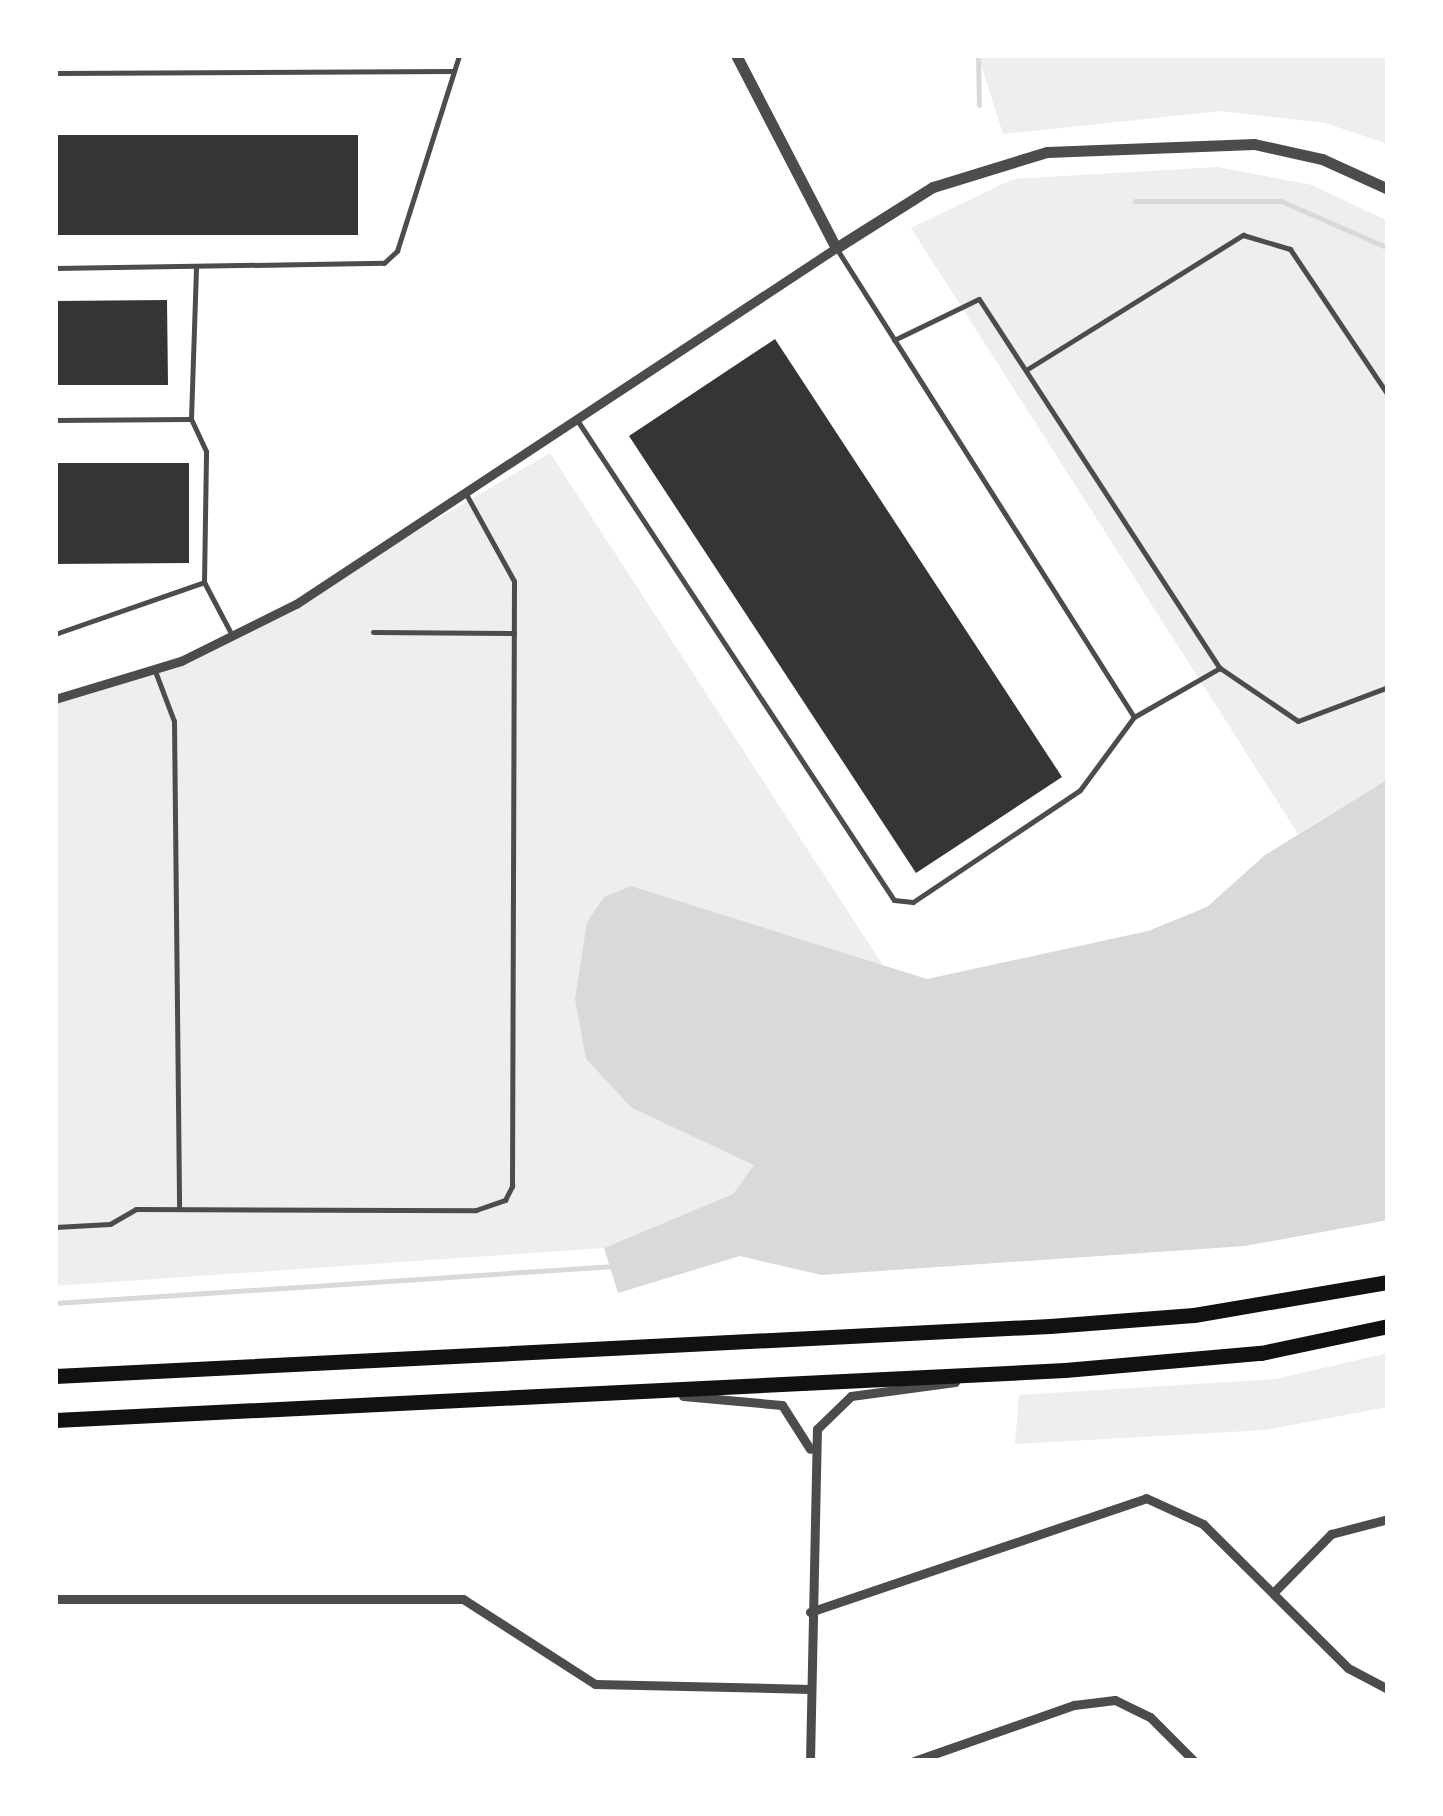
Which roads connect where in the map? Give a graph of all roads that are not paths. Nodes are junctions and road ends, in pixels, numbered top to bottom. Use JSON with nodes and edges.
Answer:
{"nodes":[{"id":1,"x":459,"y":55,"type":"edge"},
{"id":2,"x":736,"y":55,"type":"edge"},
{"id":3,"x":454,"y":71,"type":"junction"},
{"id":4,"x":55,"y":73,"type":"edge"},
{"id":5,"x":1388,"y":189,"type":"edge"},
{"id":6,"x":836,"y":248,"type":"junction"},
{"id":7,"x":55,"y":268,"type":"edge"},
{"id":8,"x":196,"y":268,"type":"junction"},
{"id":9,"x":894,"y":340,"type":"junction"},
{"id":10,"x":1026,"y":370,"type":"junction"},
{"id":11,"x":1388,"y":395,"type":"edge"},
{"id":12,"x":190,"y":419,"type":"junction"},
{"id":13,"x":55,"y":420,"type":"edge"},
{"id":14,"x":577,"y":420,"type":"junction"},
{"id":15,"x":466,"y":493,"type":"junction"},
{"id":16,"x":204,"y":582,"type":"junction"},
{"id":17,"x":373,"y":632,"type":"dead end"},
{"id":18,"x":514,"y":633,"type":"junction"},
{"id":19,"x":55,"y":634,"type":"edge"},
{"id":20,"x":234,"y":638,"type":"junction"},
{"id":21,"x":1220,"y":668,"type":"junction"},
{"id":22,"x":155,"y":670,"type":"junction"},
{"id":23,"x":1388,"y":688,"type":"edge"},
{"id":24,"x":55,"y":698,"type":"edge"},
{"id":25,"x":1134,"y":716,"type":"junction"},
{"id":26,"x":179,"y":1208,"type":"junction"},
{"id":27,"x":55,"y":1227,"type":"edge"},
{"id":28,"x":1388,"y":1282,"type":"edge"},
{"id":29,"x":1388,"y":1326,"type":"edge"},
{"id":30,"x":1039,"y":1372,"type":"junction"},
{"id":31,"x":55,"y":1376,"type":"edge"},
{"id":32,"x":590,"y":1393,"type":"junction"},
{"id":33,"x":55,"y":1420,"type":"edge"},
{"id":34,"x":811,"y":1452,"type":"junction"},
{"id":35,"x":1388,"y":1519,"type":"edge"},
{"id":36,"x":1273,"y":1593,"type":"junction"},
{"id":37,"x":55,"y":1599,"type":"edge"},
{"id":38,"x":810,"y":1612,"type":"junction"},
{"id":39,"x":810,"y":1688,"type":"junction"},
{"id":40,"x":1388,"y":1689,"type":"edge"},
{"id":41,"x":810,"y":1761,"type":"edge"},
{"id":42,"x":914,"y":1761,"type":"edge"},
{"id":43,"x":1194,"y":1761,"type":"edge"}],
"edges":[{"from":1,"to":3,"type":"lane"},
{"from":2,"to":6,"type":"street"},
{"from":3,"to":4,"type":"lane"},
{"from":3,"to":8,"type":"lane"},
{"from":5,"to":6,"type":"street"},
{"from":6,"to":9,"type":"lane"},
{"from":6,"to":14,"type":"street"},
{"from":7,"to":8,"type":"lane"},
{"from":8,"to":12,"type":"lane"},
{"from":9,"to":10,"type":"lane"},
{"from":9,"to":25,"type":"lane"},
{"from":10,"to":11,"type":"lane"},
{"from":10,"to":21,"type":"lane"},
{"from":12,"to":13,"type":"lane"},
{"from":12,"to":16,"type":"lane"},
{"from":14,"to":15,"type":"street"},
{"from":14,"to":25,"type":"lane"},
{"from":15,"to":18,"type":"lane"},
{"from":15,"to":20,"type":"street"},
{"from":16,"to":19,"type":"lane"},
{"from":16,"to":20,"type":"lane"},
{"from":17,"to":18,"type":"lane"},
{"from":18,"to":26,"type":"lane"},
{"from":20,"to":22,"type":"street"},
{"from":21,"to":23,"type":"lane"},
{"from":21,"to":25,"type":"lane"},
{"from":22,"to":24,"type":"street"},
{"from":22,"to":26,"type":"lane"},
{"from":26,"to":27,"type":"lane"},
{"from":28,"to":31,"type":"highway"},
{"from":29,"to":30,"type":"highway"},
{"from":30,"to":32,"type":"highway"},
{"from":30,"to":34,"type":"street"},
{"from":32,"to":33,"type":"highway"},
{"from":32,"to":34,"type":"street"},
{"from":34,"to":38,"type":"street"},
{"from":35,"to":36,"type":"street"},
{"from":36,"to":38,"type":"street"},
{"from":36,"to":40,"type":"street"},
{"from":37,"to":39,"type":"street"},
{"from":38,"to":39,"type":"street"},
{"from":39,"to":41,"type":"street"},
{"from":42,"to":43,"type":"street"}]}
